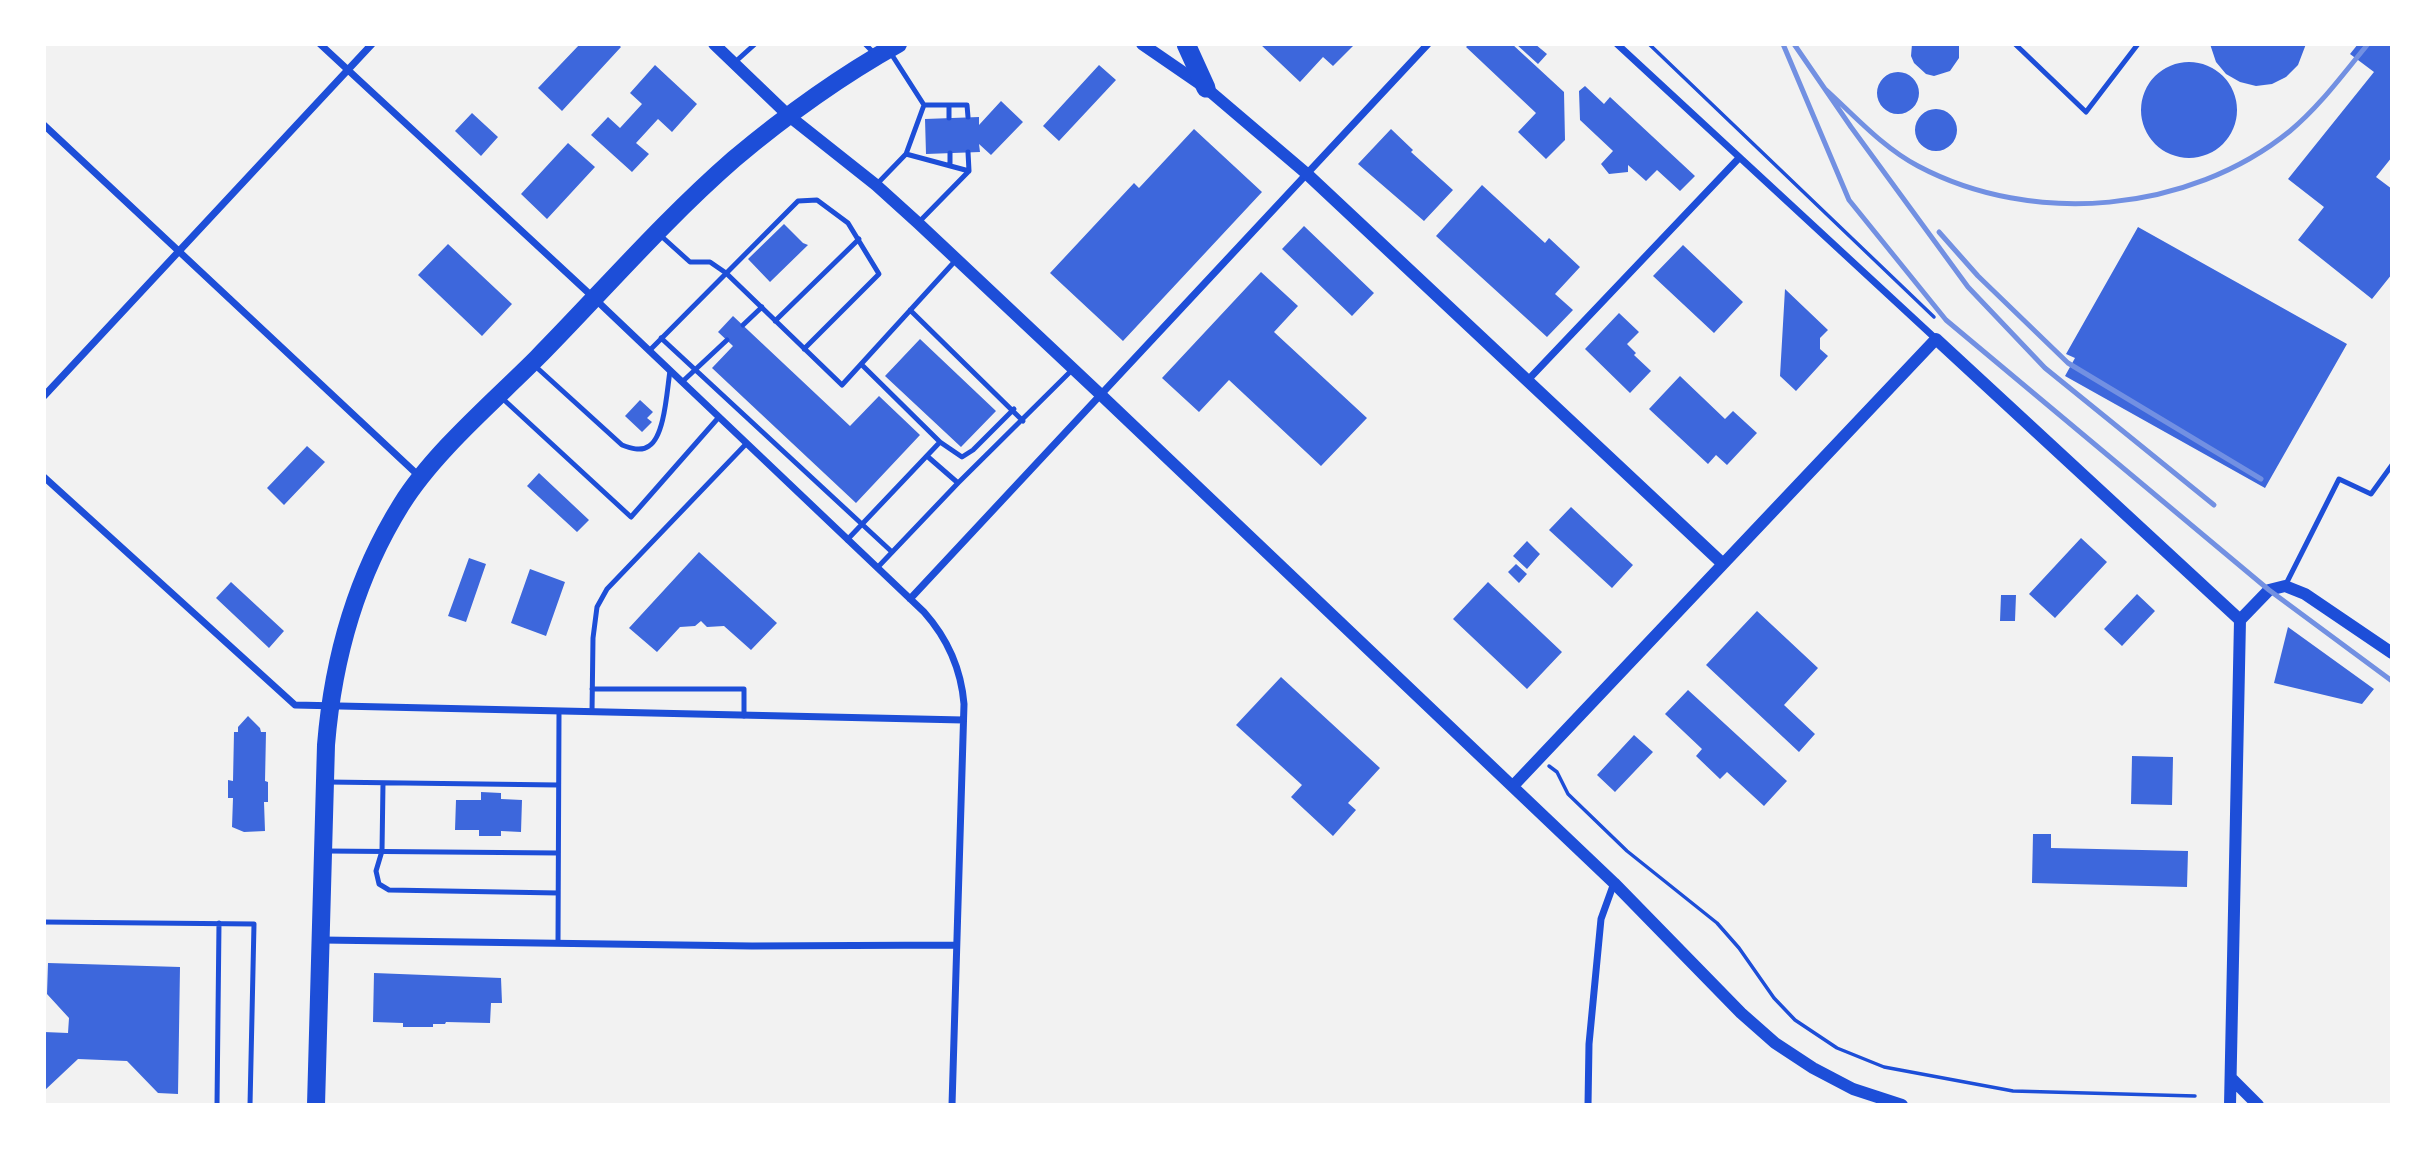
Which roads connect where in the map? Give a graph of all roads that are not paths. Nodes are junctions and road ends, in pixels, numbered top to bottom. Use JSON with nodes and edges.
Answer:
{"nodes":[{"id":1,"x":320,"y":44,"type":"edge"},
{"id":2,"x":372,"y":44,"type":"edge"},
{"id":3,"x":714,"y":44,"type":"edge"},
{"id":4,"x":755,"y":44,"type":"edge"},
{"id":5,"x":1142,"y":44,"type":"edge"},
{"id":6,"x":1186,"y":44,"type":"edge"},
{"id":7,"x":1428,"y":44,"type":"edge"},
{"id":8,"x":1617,"y":44,"type":"edge"},
{"id":9,"x":2015,"y":44,"type":"edge"},
{"id":10,"x":2138,"y":44,"type":"edge"},
{"id":11,"x":882,"y":48,"type":"edge"},
{"id":12,"x":734,"y":63,"type":"junction"},
{"id":13,"x":348,"y":70,"type":"junction"},
{"id":14,"x":1206,"y":88,"type":"junction"},
{"id":15,"x":949,"y":105,"type":"junction"},
{"id":16,"x":924,"y":106,"type":"junction"},
{"id":17,"x":789,"y":116,"type":"junction"},
{"id":18,"x":968,"y":117,"type":"dead end"},
{"id":19,"x":949,"y":118,"type":"dead end"},
{"id":20,"x":44,"y":125,"type":"edge"},
{"id":21,"x":968,"y":152,"type":"dead end"},
{"id":22,"x":950,"y":153,"type":"dead end"},
{"id":23,"x":906,"y":154,"type":"junction"},
{"id":24,"x":1739,"y":158,"type":"junction"},
{"id":25,"x":950,"y":166,"type":"junction"},
{"id":26,"x":969,"y":171,"type":"junction"},
{"id":27,"x":1307,"y":174,"type":"junction"},
{"id":28,"x":876,"y":185,"type":"junction"},
{"id":29,"x":918,"y":223,"type":"junction"},
{"id":30,"x":657,"y":233,"type":"junction"},
{"id":31,"x":859,"y":239,"type":"junction"},
{"id":32,"x":178,"y":251,"type":"junction"},
{"id":33,"x":956,"y":260,"type":"junction"},
{"id":34,"x":726,"y":273,"type":"junction"},
{"id":35,"x":594,"y":299,"type":"junction"},
{"id":36,"x":762,"y":307,"type":"junction"},
{"id":37,"x":910,"y":310,"type":"junction"},
{"id":38,"x":775,"y":321,"type":"junction"},
{"id":39,"x":743,"y":325,"type":"dead end"},
{"id":40,"x":662,"y":338,"type":"junction"},
{"id":41,"x":1936,"y":339,"type":"junction"},
{"id":42,"x":726,"y":340,"type":"dead end"},
{"id":43,"x":804,"y":349,"type":"junction"},
{"id":44,"x":649,"y":351,"type":"junction"},
{"id":45,"x":532,"y":363,"type":"junction"},
{"id":46,"x":861,"y":364,"type":"junction"},
{"id":47,"x":1073,"y":369,"type":"junction"},
{"id":48,"x":696,"y":370,"type":"junction"},
{"id":49,"x":670,"y":371,"type":"junction"},
{"id":50,"x":1527,"y":381,"type":"junction"},
{"id":51,"x":682,"y":383,"type":"junction"},
{"id":52,"x":1101,"y":395,"type":"junction"},
{"id":53,"x":44,"y":396,"type":"edge"},
{"id":54,"x":499,"y":396,"type":"junction"},
{"id":55,"x":1014,"y":409,"type":"junction"},
{"id":56,"x":719,"y":417,"type":"junction"},
{"id":57,"x":1023,"y":421,"type":"junction"},
{"id":58,"x":940,"y":442,"type":"junction"},
{"id":59,"x":746,"y":443,"type":"junction"},
{"id":60,"x":927,"y":456,"type":"junction"},
{"id":61,"x":2392,"y":465,"type":"edge"},
{"id":62,"x":44,"y":477,"type":"edge"},
{"id":63,"x":420,"y":477,"type":"junction"},
{"id":64,"x":958,"y":483,"type":"junction"},
{"id":65,"x":862,"y":523,"type":"junction"},
{"id":66,"x":847,"y":540,"type":"junction"},
{"id":67,"x":892,"y":552,"type":"junction"},
{"id":68,"x":1723,"y":564,"type":"junction"},
{"id":69,"x":877,"y":568,"type":"junction"},
{"id":70,"x":2285,"y":586,"type":"junction"},
{"id":71,"x":910,"y":599,"type":"junction"},
{"id":72,"x":2240,"y":620,"type":"junction"},
{"id":73,"x":2392,"y":653,"type":"edge"},
{"id":74,"x":592,"y":690,"type":"junction"},
{"id":75,"x":329,"y":707,"type":"junction"},
{"id":76,"x":559,"y":712,"type":"junction"},
{"id":77,"x":592,"y":712,"type":"junction"},
{"id":78,"x":744,"y":716,"type":"junction"},
{"id":79,"x":963,"y":720,"type":"junction"},
{"id":80,"x":325,"y":782,"type":"junction"},
{"id":81,"x":383,"y":783,"type":"junction"},
{"id":82,"x":558,"y":785,"type":"junction"},
{"id":83,"x":1513,"y":786,"type":"junction"},
{"id":84,"x":324,"y":850,"type":"junction"},
{"id":85,"x":382,"y":851,"type":"junction"},
{"id":86,"x":558,"y":853,"type":"junction"},
{"id":87,"x":1614,"y":883,"type":"junction"},
{"id":88,"x":558,"y":893,"type":"junction"},
{"id":89,"x":44,"y":922,"type":"edge"},
{"id":90,"x":219,"y":923,"type":"junction"},
{"id":91,"x":322,"y":940,"type":"junction"},
{"id":92,"x":558,"y":942,"type":"junction"},
{"id":93,"x":956,"y":944,"type":"junction"},
{"id":94,"x":2231,"y":1078,"type":"junction"},
{"id":95,"x":217,"y":1105,"type":"edge"},
{"id":96,"x":250,"y":1105,"type":"edge"},
{"id":97,"x":316,"y":1105,"type":"edge"},
{"id":98,"x":952,"y":1105,"type":"edge"},
{"id":99,"x":1588,"y":1105,"type":"edge"},
{"id":100,"x":1902,"y":1105,"type":"edge"},
{"id":101,"x":2230,"y":1105,"type":"edge"},
{"id":102,"x":2258,"y":1105,"type":"edge"}],
"edges":[{"from":1,"to":13,"type":"street"},
{"from":2,"to":13,"type":"street"},
{"from":3,"to":12,"type":"street"},
{"from":4,"to":12,"type":"lane"},
{"from":5,"to":14,"type":"street"},
{"from":6,"to":14,"type":"highway"},
{"from":7,"to":27,"type":"street"},
{"from":8,"to":24,"type":"street"},
{"from":9,"to":10,"type":"lane"},
{"from":11,"to":16,"type":"lane"},
{"from":11,"to":17,"type":"main road"},
{"from":12,"to":17,"type":"street"},
{"from":13,"to":32,"type":"street"},
{"from":13,"to":35,"type":"street"},
{"from":14,"to":27,"type":"street"},
{"from":15,"to":16,"type":"lane"},
{"from":15,"to":18,"type":"lane"},
{"from":15,"to":19,"type":"lane"},
{"from":16,"to":23,"type":"lane"},
{"from":17,"to":28,"type":"street"},
{"from":17,"to":30,"type":"main road"},
{"from":20,"to":32,"type":"street"},
{"from":21,"to":26,"type":"lane"},
{"from":22,"to":25,"type":"lane"},
{"from":23,"to":25,"type":"lane"},
{"from":23,"to":28,"type":"lane"},
{"from":24,"to":41,"type":"street"},
{"from":24,"to":50,"type":"street"},
{"from":25,"to":26,"type":"lane"},
{"from":26,"to":29,"type":"lane"},
{"from":27,"to":50,"type":"street"},
{"from":27,"to":52,"type":"street"},
{"from":28,"to":29,"type":"street"},
{"from":29,"to":33,"type":"street"},
{"from":30,"to":34,"type":"lane"},
{"from":30,"to":35,"type":"main road"},
{"from":31,"to":34,"type":"lane"},
{"from":31,"to":38,"type":"lane"},
{"from":31,"to":43,"type":"lane"},
{"from":32,"to":53,"type":"street"},
{"from":32,"to":63,"type":"street"},
{"from":33,"to":37,"type":"lane"},
{"from":33,"to":47,"type":"street"},
{"from":34,"to":36,"type":"lane"},
{"from":34,"to":40,"type":"lane"},
{"from":35,"to":44,"type":"street"},
{"from":35,"to":45,"type":"main road"},
{"from":36,"to":38,"type":"lane"},
{"from":36,"to":39,"type":"lane"},
{"from":37,"to":46,"type":"lane"},
{"from":37,"to":55,"type":"lane"},
{"from":38,"to":43,"type":"lane"},
{"from":40,"to":44,"type":"lane"},
{"from":40,"to":48,"type":"lane"},
{"from":41,"to":68,"type":"street"},
{"from":41,"to":72,"type":"street"},
{"from":42,"to":48,"type":"lane"},
{"from":43,"to":46,"type":"lane"},
{"from":44,"to":49,"type":"street"},
{"from":45,"to":49,"type":"lane"},
{"from":45,"to":54,"type":"main road"},
{"from":46,"to":58,"type":"lane"},
{"from":47,"to":52,"type":"street"},
{"from":47,"to":57,"type":"lane"},
{"from":48,"to":51,"type":"lane"},
{"from":48,"to":65,"type":"lane"},
{"from":49,"to":51,"type":"street"},
{"from":50,"to":68,"type":"street"},
{"from":51,"to":56,"type":"street"},
{"from":52,"to":71,"type":"street"},
{"from":52,"to":83,"type":"street"},
{"from":54,"to":56,"type":"lane"},
{"from":54,"to":63,"type":"main road"},
{"from":55,"to":57,"type":"lane"},
{"from":55,"to":58,"type":"lane"},
{"from":56,"to":59,"type":"street"},
{"from":57,"to":64,"type":"lane"},
{"from":58,"to":60,"type":"lane"},
{"from":59,"to":66,"type":"street"},
{"from":59,"to":74,"type":"lane"},
{"from":60,"to":64,"type":"lane"},
{"from":60,"to":65,"type":"lane"},
{"from":61,"to":70,"type":"lane"},
{"from":62,"to":75,"type":"street"},
{"from":63,"to":75,"type":"main road"},
{"from":64,"to":67,"type":"lane"},
{"from":65,"to":66,"type":"lane"},
{"from":65,"to":67,"type":"lane"},
{"from":66,"to":69,"type":"street"},
{"from":67,"to":69,"type":"lane"},
{"from":68,"to":83,"type":"street"},
{"from":69,"to":71,"type":"street"},
{"from":70,"to":72,"type":"street"},
{"from":70,"to":73,"type":"street"},
{"from":71,"to":79,"type":"street"},
{"from":72,"to":94,"type":"street"},
{"from":74,"to":77,"type":"lane"},
{"from":74,"to":78,"type":"lane"},
{"from":75,"to":76,"type":"street"},
{"from":75,"to":80,"type":"main road"},
{"from":76,"to":77,"type":"street"},
{"from":76,"to":82,"type":"lane"},
{"from":77,"to":78,"type":"street"},
{"from":78,"to":79,"type":"street"},
{"from":79,"to":93,"type":"street"},
{"from":80,"to":81,"type":"lane"},
{"from":80,"to":84,"type":"main road"},
{"from":81,"to":82,"type":"lane"},
{"from":81,"to":85,"type":"lane"},
{"from":82,"to":86,"type":"lane"},
{"from":83,"to":87,"type":"street"},
{"from":84,"to":85,"type":"lane"},
{"from":84,"to":91,"type":"main road"},
{"from":85,"to":86,"type":"lane"},
{"from":85,"to":88,"type":"lane"},
{"from":86,"to":88,"type":"lane"},
{"from":87,"to":99,"type":"street"},
{"from":87,"to":100,"type":"street"},
{"from":88,"to":92,"type":"lane"},
{"from":89,"to":90,"type":"lane"},
{"from":90,"to":95,"type":"lane"},
{"from":90,"to":96,"type":"lane"},
{"from":91,"to":92,"type":"street"},
{"from":91,"to":97,"type":"main road"},
{"from":92,"to":93,"type":"street"},
{"from":93,"to":98,"type":"street"},
{"from":94,"to":101,"type":"street"},
{"from":94,"to":102,"type":"street"}]}
